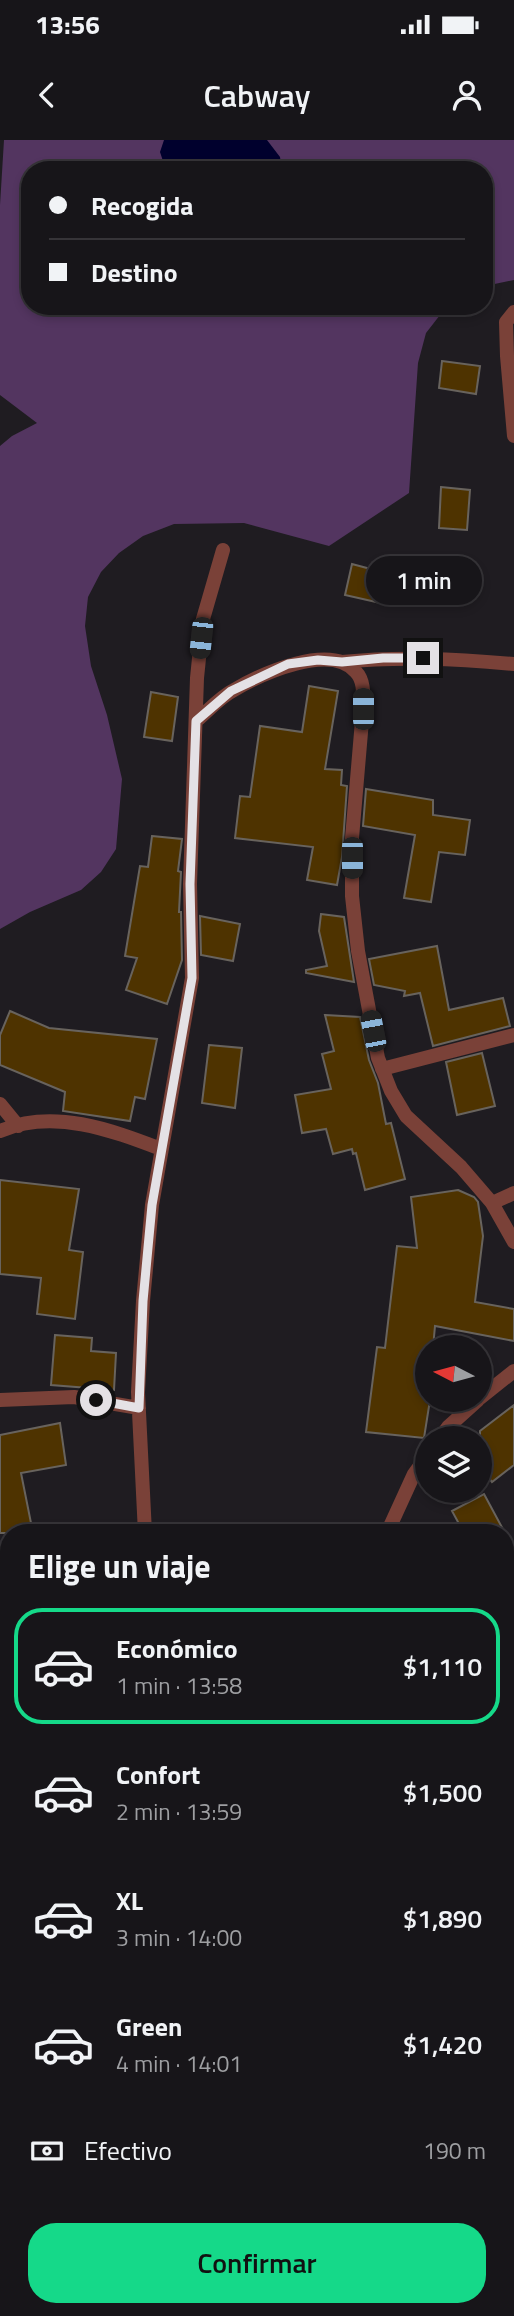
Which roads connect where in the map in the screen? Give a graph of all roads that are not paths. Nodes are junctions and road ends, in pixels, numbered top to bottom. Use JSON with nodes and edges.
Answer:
{"nodes":[{"id":1,"x":514,"y":312,"type":"edge"},
{"id":2,"x":514,"y":436,"type":"edge"},
{"id":3,"x":223,"y":550,"type":"dead end"},
{"id":4,"x":342,"y":662,"type":"junction"},
{"id":5,"x":514,"y":664,"type":"edge"},
{"id":6,"x":196,"y":721,"type":"junction"},
{"id":7,"x":514,"y":1035,"type":"edge"},
{"id":8,"x":382,"y":1069,"type":"junction"},
{"id":9,"x":0,"y":1104,"type":"edge"},
{"id":10,"x":18,"y":1126,"type":"junction"},
{"id":11,"x":0,"y":1131,"type":"edge"},
{"id":12,"x":161,"y":1149,"type":"junction"},
{"id":13,"x":514,"y":1193,"type":"edge"},
{"id":14,"x":492,"y":1203,"type":"junction"},
{"id":15,"x":514,"y":1242,"type":"edge"},
{"id":16,"x":514,"y":1371,"type":"edge"},
{"id":17,"x":492,"y":1389,"type":"edge"},
{"id":18,"x":0,"y":1400,"type":"edge"},
{"id":19,"x":139,"y":1408,"type":"junction"},
{"id":20,"x":465,"y":1412,"type":"edge"},
{"id":21,"x":449,"y":1426,"type":"edge"},
{"id":22,"x":415,"y":1473,"type":"edge"},
{"id":23,"x":145,"y":1524,"type":"edge"},
{"id":24,"x":391,"y":1524,"type":"edge"}],
"edges":[{"from":1,"to":2,"type":"lane"},
{"from":3,"to":6,"type":"lane"},
{"from":4,"to":5,"type":"lane"},
{"from":4,"to":6,"type":"lane"},
{"from":4,"to":8,"type":"lane"},
{"from":6,"to":12,"type":"lane"},
{"from":7,"to":8,"type":"lane"},
{"from":8,"to":14,"type":"lane"},
{"from":9,"to":10,"type":"lane"},
{"from":10,"to":11,"type":"lane"},
{"from":10,"to":12,"type":"lane"},
{"from":12,"to":19,"type":"lane"},
{"from":13,"to":14,"type":"lane"},
{"from":14,"to":15,"type":"lane"},
{"from":16,"to":17,"type":"lane"},
{"from":18,"to":19,"type":"lane"},
{"from":19,"to":23,"type":"lane"},
{"from":20,"to":21,"type":"lane"},
{"from":22,"to":24,"type":"lane"}]}
